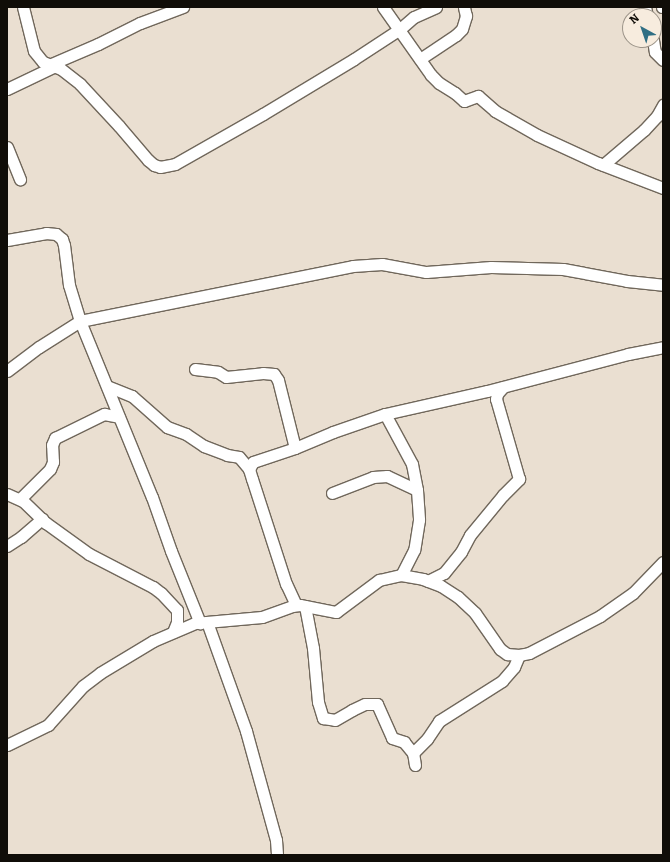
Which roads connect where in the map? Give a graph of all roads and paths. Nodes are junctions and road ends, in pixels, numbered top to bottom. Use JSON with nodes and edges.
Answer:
{"nodes":[{"id":1,"x":23,"y":7,"type":"edge"},
{"id":2,"x":183,"y":7,"type":"edge"},
{"id":3,"x":383,"y":7,"type":"edge"},
{"id":4,"x":436,"y":7,"type":"edge"},
{"id":5,"x":464,"y":7,"type":"edge"},
{"id":6,"x":400,"y":29,"type":"junction"},
{"id":7,"x":654,"y":48,"type":"edge"},
{"id":8,"x":420,"y":59,"type":"junction"},
{"id":9,"x":663,"y":60,"type":"edge"},
{"id":10,"x":51,"y":66,"type":"junction"},
{"id":11,"x":7,"y":89,"type":"edge"},
{"id":12,"x":663,"y":105,"type":"edge"},
{"id":13,"x":660,"y":115,"type":"edge"},
{"id":14,"x":7,"y":146,"type":"edge"},
{"id":15,"x":603,"y":165,"type":"junction"},
{"id":16,"x":20,"y":179,"type":"dead end"},
{"id":17,"x":663,"y":188,"type":"edge"},
{"id":18,"x":7,"y":240,"type":"edge"},
{"id":19,"x":663,"y":285,"type":"edge"},
{"id":20,"x":80,"y":321,"type":"junction"},
{"id":21,"x":663,"y":348,"type":"edge"},
{"id":22,"x":195,"y":369,"type":"dead end"},
{"id":23,"x":7,"y":371,"type":"edge"},
{"id":24,"x":107,"y":386,"type":"junction"},
{"id":25,"x":503,"y":386,"type":"junction"},
{"id":26,"x":385,"y":414,"type":"junction"},
{"id":27,"x":119,"y":417,"type":"junction"},
{"id":28,"x":295,"y":448,"type":"junction"},
{"id":29,"x":249,"y":469,"type":"junction"},
{"id":30,"x":417,"y":490,"type":"junction"},
{"id":31,"x":332,"y":493,"type":"dead end"},
{"id":32,"x":7,"y":494,"type":"edge"},
{"id":33,"x":20,"y":499,"type":"junction"},
{"id":34,"x":42,"y":519,"type":"junction"},
{"id":35,"x":7,"y":546,"type":"edge"},
{"id":36,"x":663,"y":562,"type":"edge"},
{"id":37,"x":401,"y":574,"type":"junction"},
{"id":38,"x":428,"y":581,"type":"junction"},
{"id":39,"x":301,"y":605,"type":"junction"},
{"id":40,"x":177,"y":610,"type":"junction"},
{"id":41,"x":201,"y":623,"type":"junction"},
{"id":42,"x":173,"y":632,"type":"junction"},
{"id":43,"x":519,"y":656,"type":"junction"},
{"id":44,"x":7,"y":745,"type":"edge"},
{"id":45,"x":413,"y":753,"type":"junction"},
{"id":46,"x":415,"y":765,"type":"dead end"},
{"id":47,"x":277,"y":855,"type":"edge"}],
"edges":[{"from":1,"to":10,"type":"street"},
{"from":2,"to":10,"type":"street"},
{"from":3,"to":6,"type":"street"},
{"from":4,"to":6,"type":"street"},
{"from":5,"to":8,"type":"street"},
{"from":6,"to":8,"type":"street"},
{"from":6,"to":10,"type":"street"},
{"from":7,"to":9,"type":"street"},
{"from":8,"to":15,"type":"street"},
{"from":10,"to":11,"type":"street"},
{"from":12,"to":13,"type":"street"},
{"from":13,"to":15,"type":"street"},
{"from":14,"to":16,"type":"street"},
{"from":15,"to":17,"type":"street"},
{"from":18,"to":20,"type":"street"},
{"from":19,"to":20,"type":"street"},
{"from":20,"to":23,"type":"street"},
{"from":20,"to":24,"type":"street"},
{"from":21,"to":25,"type":"street"},
{"from":22,"to":28,"type":"street"},
{"from":24,"to":27,"type":"street"},
{"from":24,"to":29,"type":"street"},
{"from":25,"to":26,"type":"street"},
{"from":25,"to":38,"type":"street"},
{"from":26,"to":28,"type":"street"},
{"from":26,"to":30,"type":"street"},
{"from":27,"to":33,"type":"street"},
{"from":27,"to":41,"type":"street"},
{"from":28,"to":29,"type":"street"},
{"from":29,"to":39,"type":"street"},
{"from":30,"to":31,"type":"street"},
{"from":30,"to":37,"type":"street"},
{"from":32,"to":33,"type":"street"},
{"from":33,"to":34,"type":"street"},
{"from":34,"to":35,"type":"street"},
{"from":34,"to":40,"type":"street"},
{"from":36,"to":43,"type":"street"},
{"from":37,"to":38,"type":"street"},
{"from":37,"to":39,"type":"street"},
{"from":38,"to":43,"type":"street"},
{"from":39,"to":41,"type":"street"},
{"from":39,"to":45,"type":"street"},
{"from":40,"to":41,"type":"street"},
{"from":40,"to":42,"type":"street"},
{"from":41,"to":42,"type":"street"},
{"from":41,"to":47,"type":"street"},
{"from":42,"to":44,"type":"street"},
{"from":43,"to":45,"type":"street"},
{"from":45,"to":46,"type":"street"}]}
